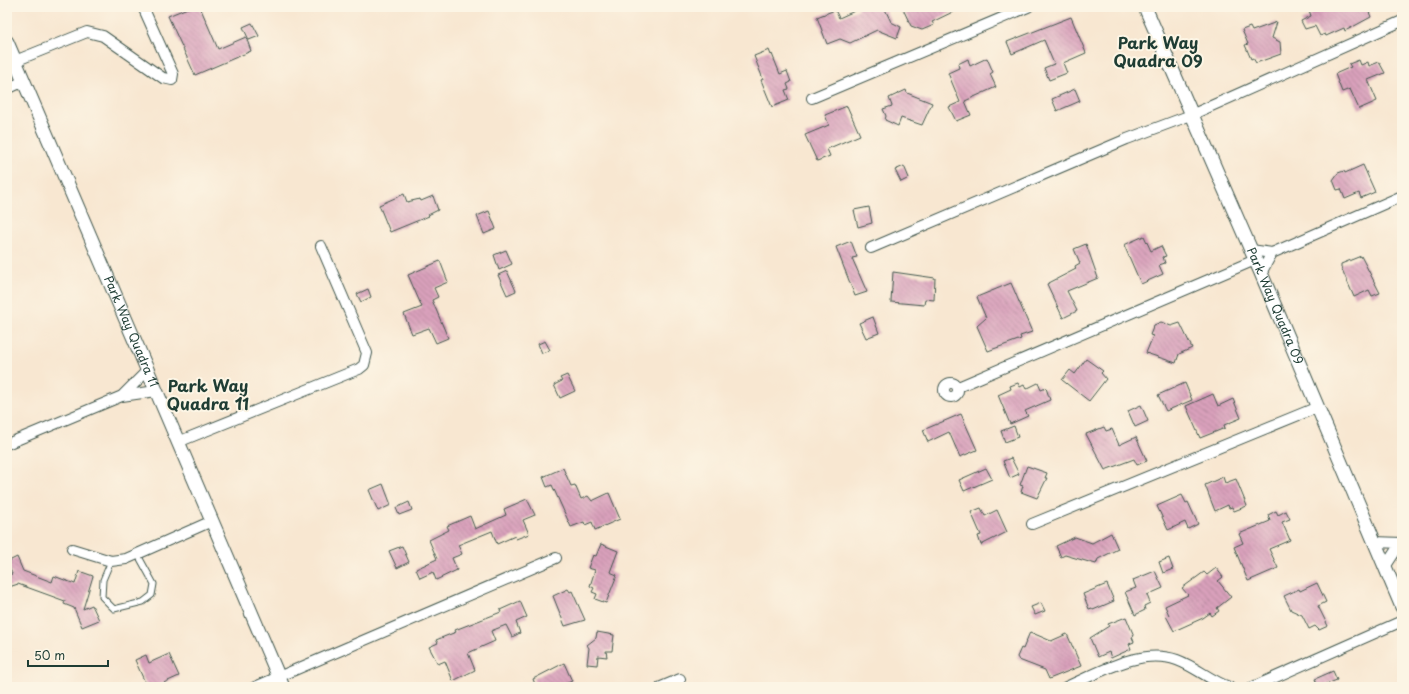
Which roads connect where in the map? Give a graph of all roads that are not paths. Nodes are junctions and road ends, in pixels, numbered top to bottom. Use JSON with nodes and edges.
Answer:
{"nodes":[{"id":1,"x":143,"y":7,"type":"edge"},
{"id":2,"x":1028,"y":7,"type":"edge"},
{"id":3,"x":1145,"y":7,"type":"edge"},
{"id":4,"x":1402,"y":21,"type":"edge"},
{"id":5,"x":7,"y":42,"type":"edge"},
{"id":6,"x":15,"y":60,"type":"junction"},
{"id":7,"x":24,"y":81,"type":"junction"},
{"id":8,"x":7,"y":89,"type":"edge"},
{"id":9,"x":812,"y":98,"type":"dead end"},
{"id":10,"x":1192,"y":115,"type":"junction"},
{"id":11,"x":1402,"y":196,"type":"edge"},
{"id":12,"x":320,"y":246,"type":"dead end"},
{"id":13,"x":871,"y":248,"type":"dead end"},
{"id":14,"x":1272,"y":253,"type":"junction"},
{"id":15,"x":1253,"y":255,"type":"junction"},
{"id":16,"x":1261,"y":273,"type":"junction"},
{"id":17,"x":148,"y":371,"type":"junction"},
{"id":18,"x":958,"y":387,"type":"dead end"},
{"id":19,"x":156,"y":391,"type":"junction"},
{"id":20,"x":122,"y":396,"type":"junction"},
{"id":21,"x":1318,"y":407,"type":"junction"},
{"id":22,"x":178,"y":442,"type":"junction"},
{"id":23,"x":7,"y":444,"type":"edge"},
{"id":24,"x":212,"y":521,"type":"junction"},
{"id":25,"x":1032,"y":524,"type":"dead end"},
{"id":26,"x":1374,"y":542,"type":"junction"},
{"id":27,"x":1401,"y":544,"type":"edge"},
{"id":28,"x":72,"y":549,"type":"dead end"},
{"id":29,"x":138,"y":555,"type":"junction"},
{"id":30,"x":556,"y":558,"type":"dead end"},
{"id":31,"x":111,"y":561,"type":"junction"},
{"id":32,"x":1385,"y":567,"type":"junction"},
{"id":33,"x":1402,"y":606,"type":"edge"},
{"id":34,"x":1402,"y":621,"type":"edge"},
{"id":35,"x":680,"y":679,"type":"dead end"},
{"id":36,"x":281,"y":682,"type":"edge"},
{"id":37,"x":255,"y":687,"type":"edge"},
{"id":38,"x":661,"y":687,"type":"edge"},
{"id":39,"x":1066,"y":687,"type":"edge"},
{"id":40,"x":1229,"y":687,"type":"edge"},
{"id":41,"x":1254,"y":687,"type":"edge"}],
"edges":[{"from":1,"to":6,"type":"street"},
{"from":2,"to":9,"type":"street"},
{"from":3,"to":10,"type":"street","name":"Park Way Quadra 09"},
{"from":4,"to":10,"type":"street"},
{"from":5,"to":6,"type":"street","name":"Park Way Quadra 11"},
{"from":6,"to":7,"type":"street","name":"Park Way Quadra 11"},
{"from":7,"to":8,"type":"street"},
{"from":7,"to":17,"type":"street","name":"Park Way Quadra 11"},
{"from":10,"to":13,"type":"street"},
{"from":10,"to":15,"type":"street","name":"Park Way Quadra 09"},
{"from":11,"to":14,"type":"street"},
{"from":12,"to":22,"type":"street"},
{"from":14,"to":15,"type":"street"},
{"from":14,"to":16,"type":"street"},
{"from":15,"to":16,"type":"street","name":"Park Way Quadra 09"},
{"from":15,"to":18,"type":"street"},
{"from":16,"to":21,"type":"street","name":"Park Way Quadra 09"},
{"from":17,"to":19,"type":"street","name":"Park Way Quadra 11"},
{"from":17,"to":20,"type":"street"},
{"from":19,"to":20,"type":"street"},
{"from":19,"to":22,"type":"street","name":"Park Way Quadra 11"},
{"from":20,"to":23,"type":"street"},
{"from":21,"to":25,"type":"street"},
{"from":21,"to":26,"type":"street","name":"Park Way Quadra 09"},
{"from":22,"to":24,"type":"street","name":"Park Way Quadra 11"},
{"from":24,"to":29,"type":"street"},
{"from":24,"to":36,"type":"street","name":"Park Way Quadra 11"},
{"from":26,"to":27,"type":"street"},
{"from":26,"to":32,"type":"street","name":"Park Way Quadra 09"},
{"from":27,"to":32,"type":"street"},
{"from":28,"to":31,"type":"street"},
{"from":29,"to":31,"type":"street"},
{"from":29,"to":31,"type":"lane"},
{"from":30,"to":36,"type":"street"},
{"from":32,"to":33,"type":"street","name":"Park Way Quadra 09"},
{"from":34,"to":41,"type":"street"},
{"from":35,"to":38,"type":"street"},
{"from":36,"to":37,"type":"street"},
{"from":39,"to":40,"type":"street"}]}
